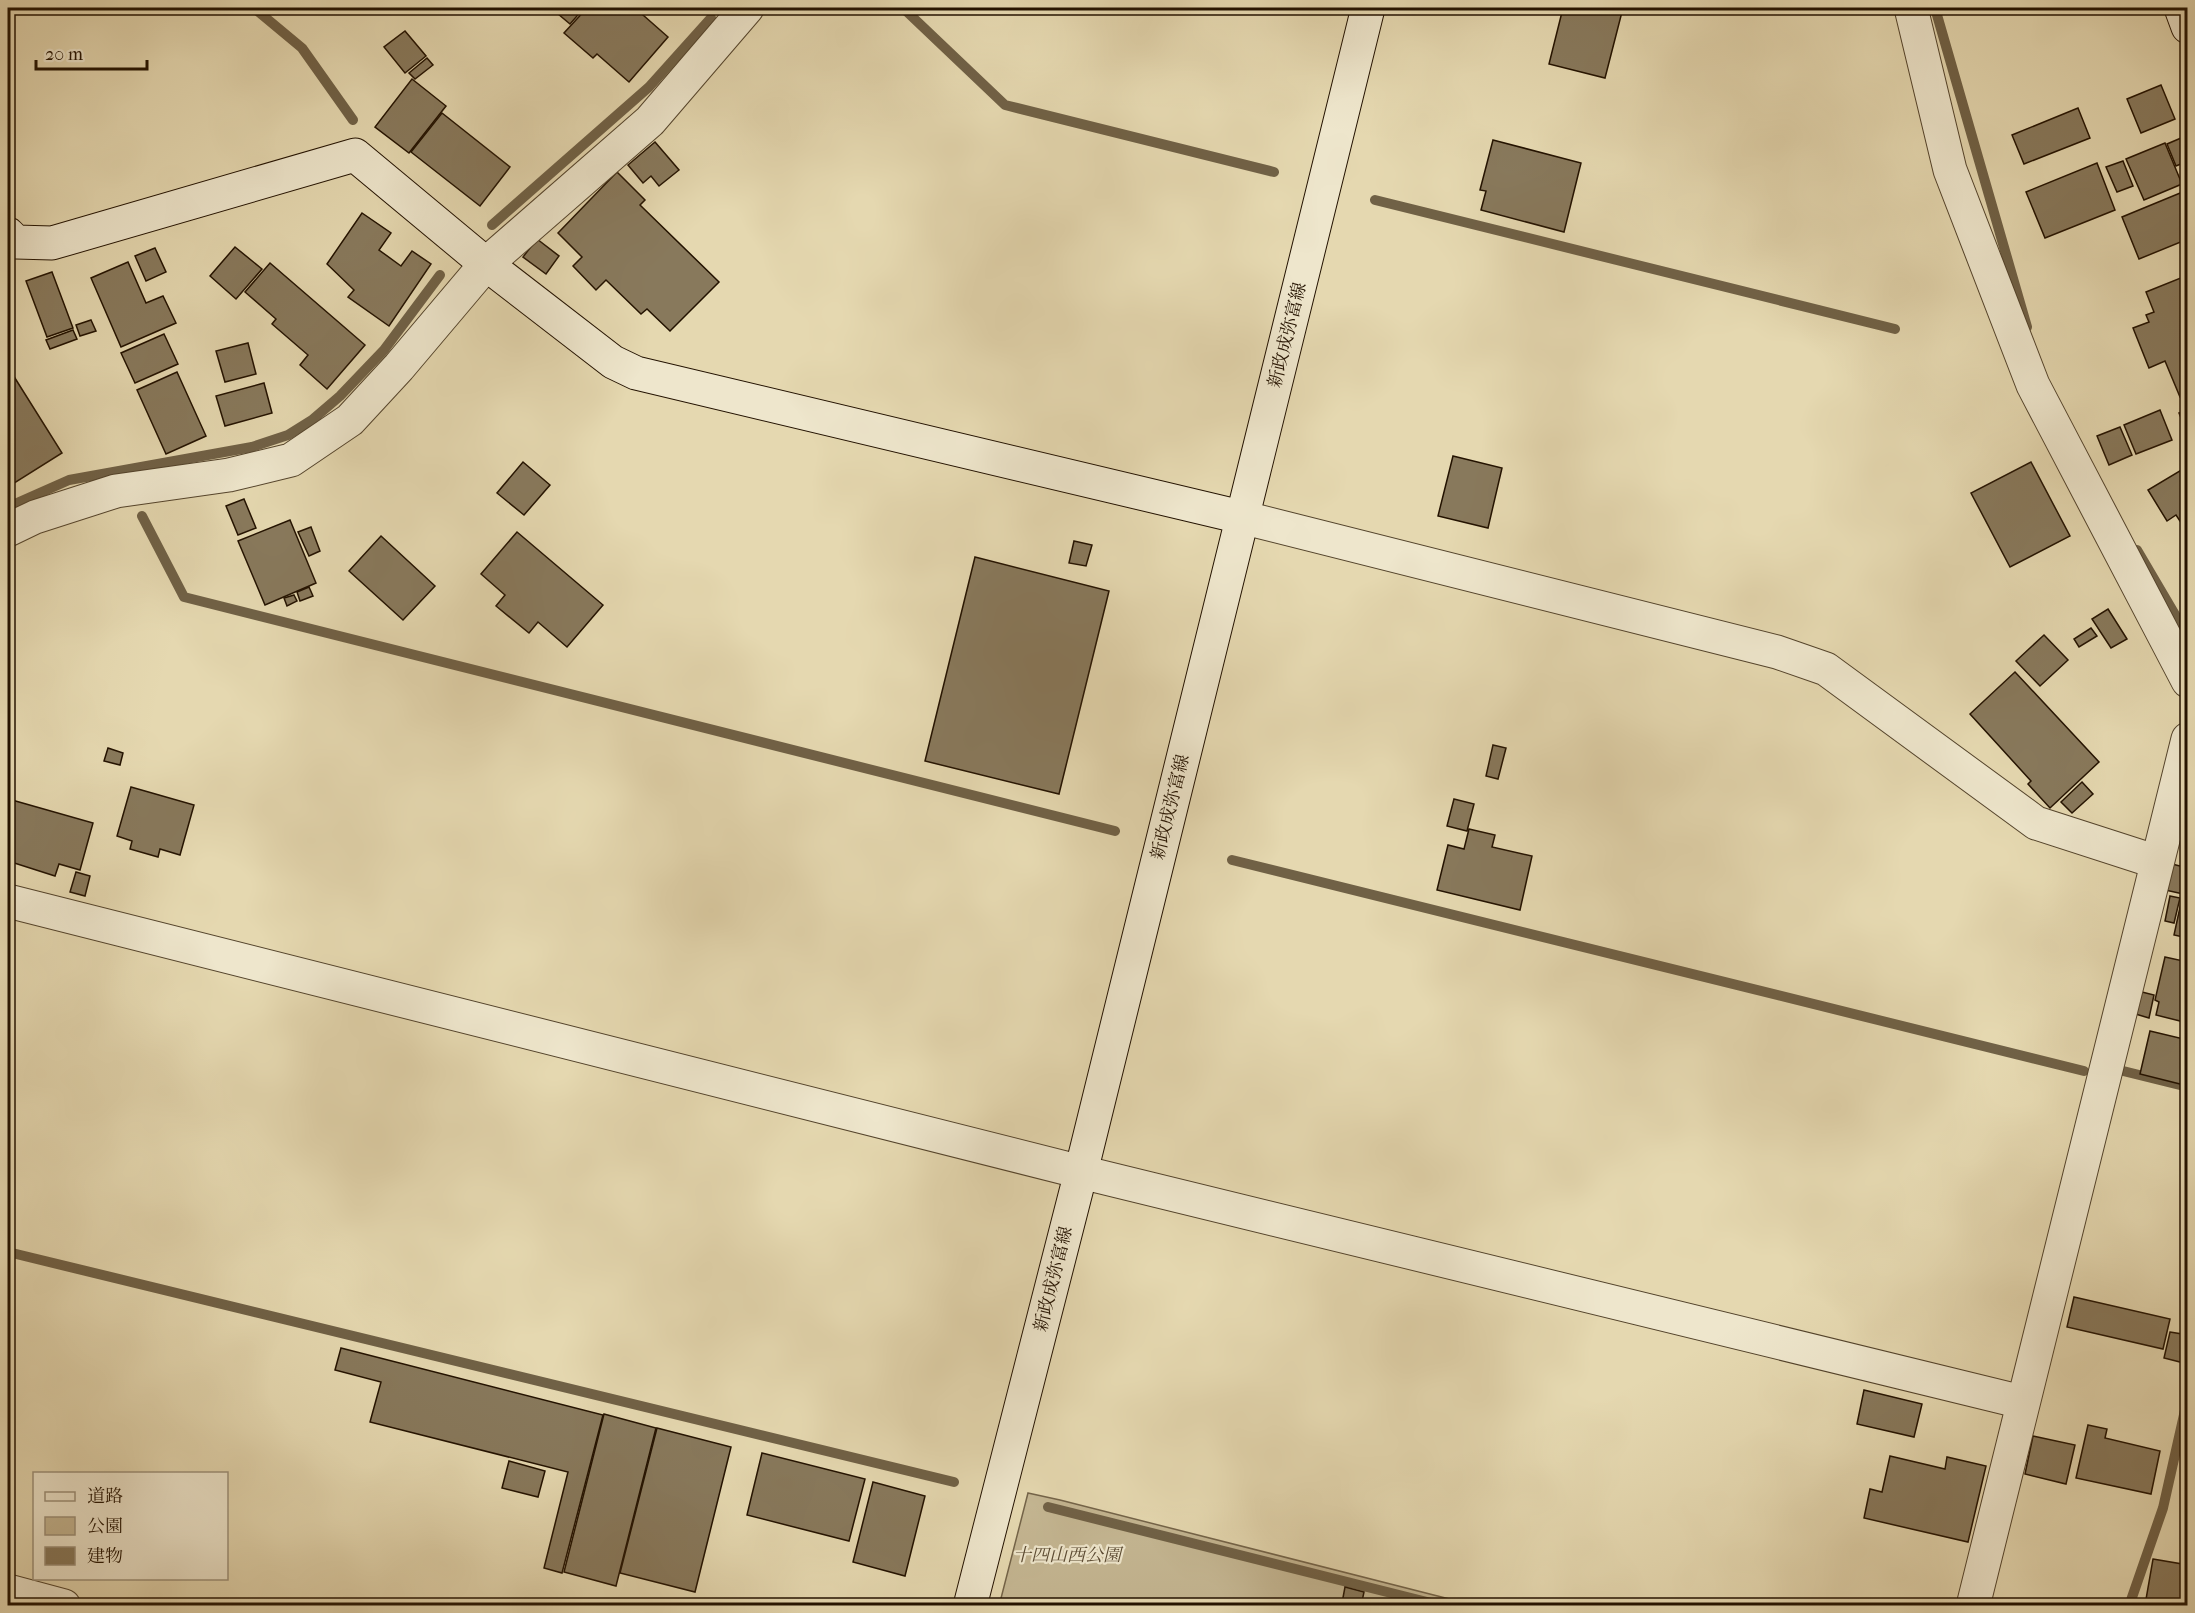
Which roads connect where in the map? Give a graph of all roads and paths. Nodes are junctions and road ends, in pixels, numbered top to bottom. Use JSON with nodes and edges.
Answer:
{"nodes":[{"id":1,"x":1368,"y":8,"type":"edge"},
{"id":2,"x":1911,"y":8,"type":"edge"},
{"id":3,"x":2181,"y":8,"type":"edge"},
{"id":4,"x":741,"y":9,"type":"edge"},
{"id":5,"x":2187,"y":27,"type":"edge"},
{"id":6,"x":8,"y":234,"type":"edge"},
{"id":7,"x":486,"y":264,"type":"junction"},
{"id":8,"x":1241,"y":517,"type":"junction"},
{"id":9,"x":8,"y":530,"type":"edge"},
{"id":10,"x":2187,"y":680,"type":"edge"},
{"id":11,"x":2187,"y":739,"type":"edge"},
{"id":12,"x":2157,"y":862,"type":"junction"},
{"id":13,"x":8,"y":901,"type":"edge"},
{"id":14,"x":1081,"y":1172,"type":"junction"},
{"id":15,"x":2022,"y":1402,"type":"junction"},
{"id":16,"x":8,"y":1591,"type":"edge"},
{"id":17,"x":64,"y":1605,"type":"edge"},
{"id":18,"x":970,"y":1605,"type":"edge"},
{"id":19,"x":1973,"y":1605,"type":"edge"}],
"edges":[{"from":1,"to":8,"type":"street","name":"新政成弥富線"},
{"from":2,"to":10,"type":"street"},
{"from":3,"to":5,"type":"street"},
{"from":4,"to":7,"type":"street"},
{"from":6,"to":7,"type":"street"},
{"from":7,"to":8,"type":"street"},
{"from":7,"to":9,"type":"street"},
{"from":8,"to":12,"type":"street"},
{"from":8,"to":14,"type":"street","name":"新政成弥富線"},
{"from":11,"to":12,"type":"street"},
{"from":12,"to":15,"type":"street"},
{"from":13,"to":14,"type":"street"},
{"from":14,"to":15,"type":"street"},
{"from":14,"to":18,"type":"street","name":"新政成弥富線"},
{"from":15,"to":19,"type":"street"},
{"from":16,"to":17,"type":"street"}]}
